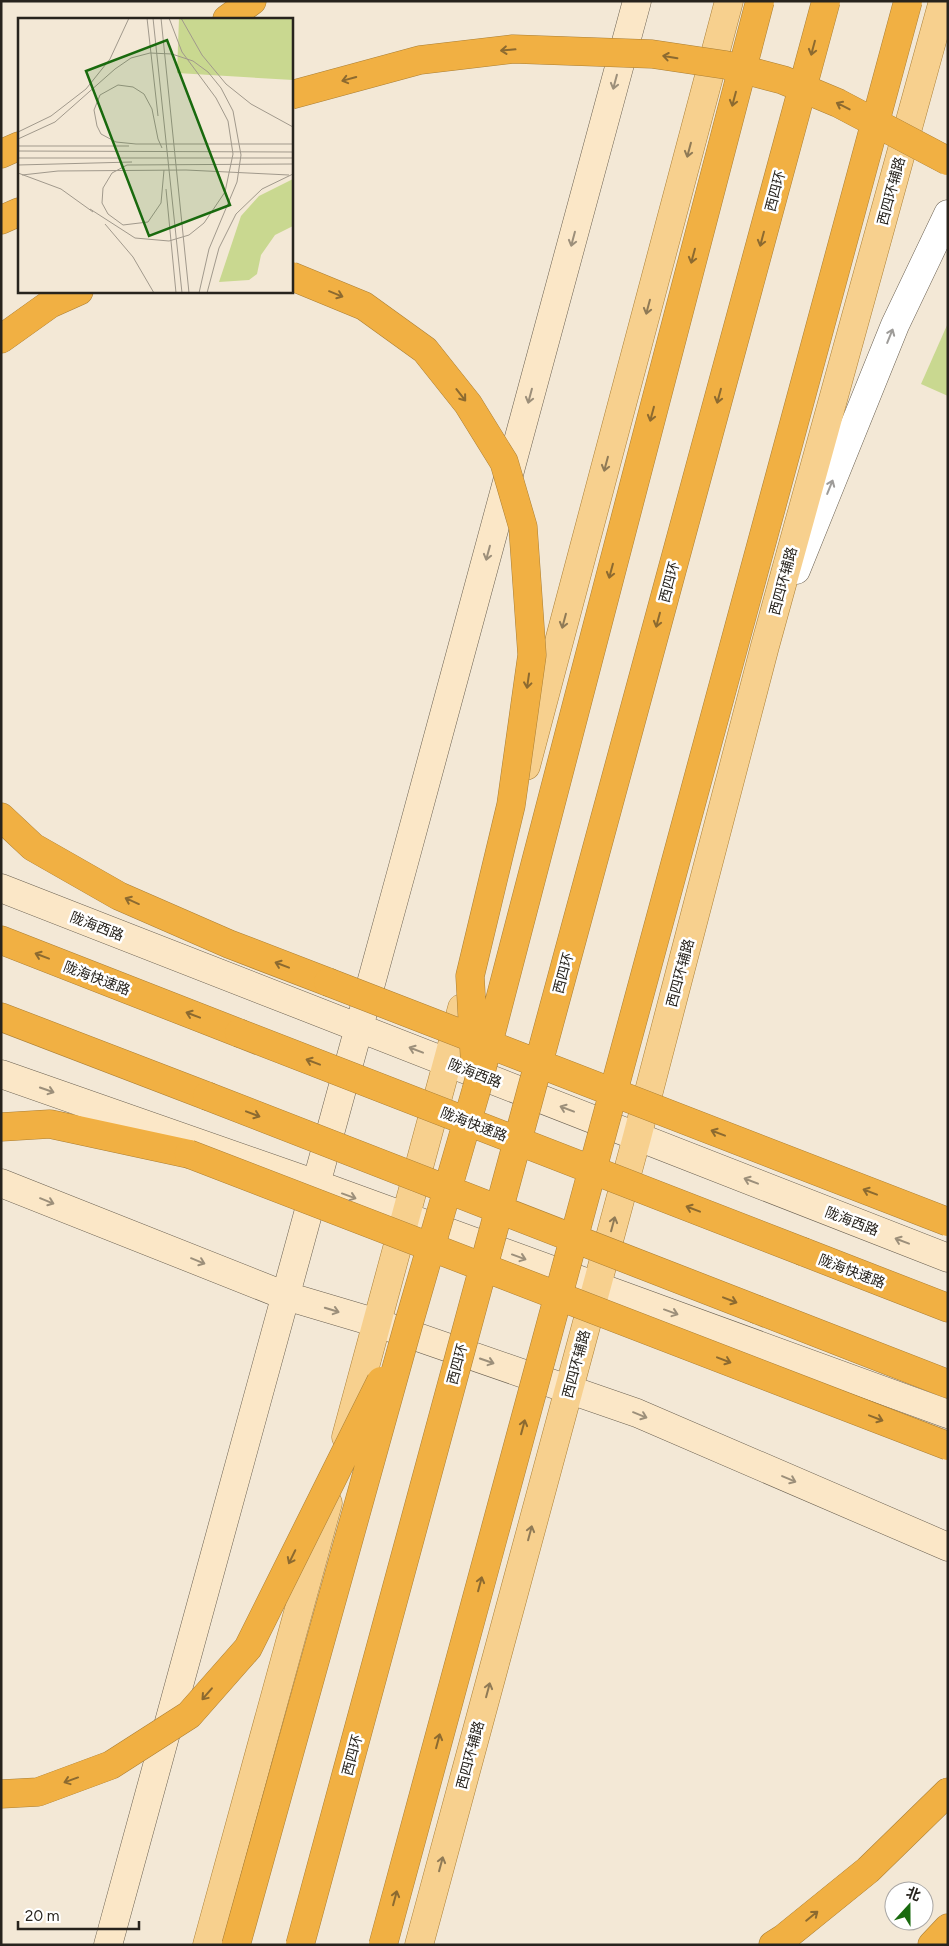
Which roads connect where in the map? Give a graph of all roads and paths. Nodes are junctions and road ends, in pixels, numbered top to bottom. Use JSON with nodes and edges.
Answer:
{"nodes":[{"id":1,"x":252,"y":1,"type":"edge"},
{"id":2,"x":637,"y":1,"type":"edge"},
{"id":3,"x":729,"y":1,"type":"edge"},
{"id":4,"x":760,"y":1,"type":"edge"},
{"id":5,"x":826,"y":1,"type":"edge"},
{"id":6,"x":908,"y":1,"type":"edge"},
{"id":7,"x":943,"y":1,"type":"edge"},
{"id":8,"x":228,"y":18,"type":"edge"},
{"id":9,"x":292,"y":95,"type":"edge"},
{"id":10,"x":18,"y":146,"type":"edge"},
{"id":11,"x":1,"y":154,"type":"edge"},
{"id":12,"x":948,"y":161,"type":"edge"},
{"id":13,"x":18,"y":212,"type":"edge"},
{"id":14,"x":948,"y":214,"type":"edge"},
{"id":15,"x":1,"y":220,"type":"edge"},
{"id":16,"x":292,"y":276,"type":"edge"},
{"id":17,"x":77,"y":292,"type":"edge"},
{"id":18,"x":1,"y":339,"type":"edge"},
{"id":19,"x":765,"y":646,"type":"junction"},
{"id":20,"x":1,"y":817,"type":"edge"},
{"id":21,"x":1,"y":888,"type":"edge"},
{"id":22,"x":1,"y":940,"type":"edge"},
{"id":23,"x":1,"y":1017,"type":"edge"},
{"id":24,"x":359,"y":1028,"type":"junction"},
{"id":25,"x":447,"y":1062,"type":"junction"},
{"id":26,"x":1,"y":1074,"type":"edge"},
{"id":27,"x":476,"y":1091,"type":"junction"},
{"id":28,"x":1,"y":1127,"type":"edge"},
{"id":29,"x":637,"y":1137,"type":"junction"},
{"id":30,"x":1,"y":1183,"type":"edge"},
{"id":31,"x":316,"y":1184,"type":"junction"},
{"id":32,"x":406,"y":1216,"type":"junction"},
{"id":33,"x":948,"y":1222,"type":"edge"},
{"id":34,"x":948,"y":1258,"type":"edge"},
{"id":35,"x":597,"y":1285,"type":"junction"},
{"id":36,"x":286,"y":1296,"type":"junction"},
{"id":37,"x":948,"y":1308,"type":"edge"},
{"id":38,"x":377,"y":1323,"type":"junction"},
{"id":39,"x":408,"y":1326,"type":"junction"},
{"id":40,"x":948,"y":1384,"type":"edge"},
{"id":41,"x":569,"y":1389,"type":"junction"},
{"id":42,"x":948,"y":1414,"type":"edge"},
{"id":43,"x":948,"y":1446,"type":"edge"},
{"id":44,"x":948,"y":1547,"type":"edge"},
{"id":45,"x":948,"y":1792,"type":"edge"},
{"id":46,"x":1,"y":1794,"type":"edge"},
{"id":47,"x":948,"y":1928,"type":"edge"},
{"id":48,"x":108,"y":1945,"type":"edge"},
{"id":49,"x":207,"y":1945,"type":"edge"},
{"id":50,"x":236,"y":1945,"type":"edge"},
{"id":51,"x":300,"y":1945,"type":"edge"},
{"id":52,"x":383,"y":1945,"type":"edge"},
{"id":53,"x":419,"y":1945,"type":"edge"},
{"id":54,"x":773,"y":1945,"type":"edge"},
{"id":55,"x":932,"y":1945,"type":"edge"}],
"edges":[{"from":1,"to":8,"type":"highway"},
{"from":2,"to":24,"type":"main road","one_way":true},
{"from":3,"to":25,"type":"main road","one_way":true},
{"from":4,"to":27,"type":"highway","one_way":true,"bridge":true},
{"from":5,"to":51,"type":"highway","name":"西四环","one_way":true,"bridge":true},
{"from":52,"to":6,"type":"highway","one_way":true,"bridge":true},
{"from":7,"to":19,"type":"main road","name":"西四环辅路"},
{"from":12,"to":9,"type":"highway","one_way":true,"bridge":true},
{"from":10,"to":11,"type":"highway"},
{"from":13,"to":15,"type":"highway"},
{"from":19,"to":14,"type":"street","one_way":true},
{"from":16,"to":27,"type":"highway","one_way":true,"bridge":true},
{"from":17,"to":18,"type":"highway"},
{"from":19,"to":29,"type":"main road","name":"西四环辅路"},
{"from":33,"to":20,"type":"highway","one_way":true,"bridge":true},
{"from":21,"to":24,"type":"main road","name":"陇海西路"},
{"from":37,"to":22,"type":"highway","name":"陇海快速路","one_way":true,"bridge":true},
{"from":23,"to":40,"type":"highway","one_way":true,"bridge":true},
{"from":25,"to":24,"type":"main road","name":"陇海西路","one_way":true},
{"from":24,"to":31,"type":"main road"},
{"from":29,"to":25,"type":"main road","name":"陇海西路","one_way":true},
{"from":25,"to":32,"type":"main road"},
{"from":26,"to":31,"type":"main road","one_way":true},
{"from":27,"to":39,"type":"highway","bridge":true},
{"from":28,"to":43,"type":"highway","one_way":true,"bridge":true},
{"from":34,"to":29,"type":"main road","name":"陇海西路","one_way":true},
{"from":35,"to":29,"type":"main road","name":"西四环辅路","one_way":true},
{"from":30,"to":36,"type":"main road","one_way":true},
{"from":31,"to":32,"type":"main road","one_way":true},
{"from":31,"to":36,"type":"main road"},
{"from":32,"to":35,"type":"main road","one_way":true},
{"from":32,"to":38,"type":"main road"},
{"from":35,"to":41,"type":"main road","name":"西四环辅路"},
{"from":35,"to":42,"type":"main road","one_way":true},
{"from":36,"to":38,"type":"main road","one_way":true},
{"from":36,"to":48,"type":"main road"},
{"from":38,"to":41,"type":"main road","one_way":true},
{"from":38,"to":49,"type":"main road"},
{"from":39,"to":46,"type":"highway","one_way":true,"bridge":true},
{"from":39,"to":50,"type":"highway","bridge":true},
{"from":41,"to":44,"type":"main road","one_way":true},
{"from":53,"to":41,"type":"main road","name":"西四环辅路","one_way":true},
{"from":54,"to":45,"type":"highway","one_way":true},
{"from":47,"to":55,"type":"highway"}]}
